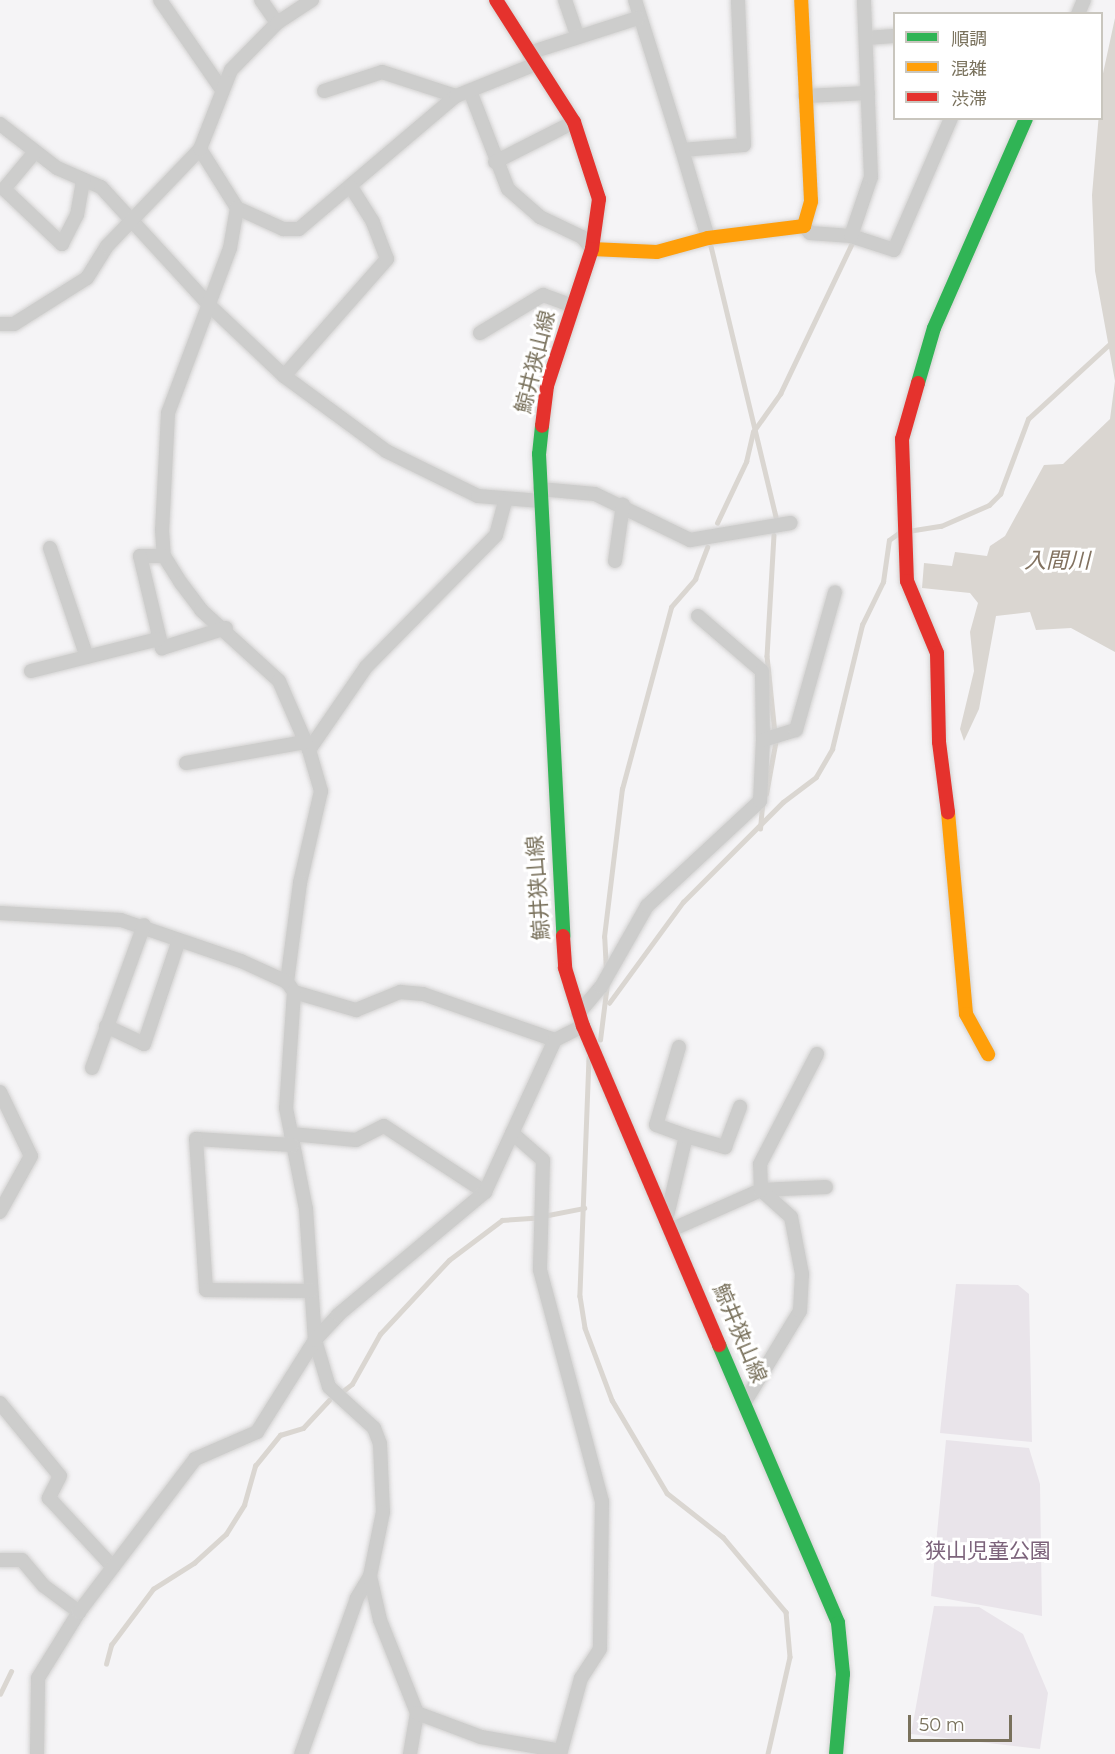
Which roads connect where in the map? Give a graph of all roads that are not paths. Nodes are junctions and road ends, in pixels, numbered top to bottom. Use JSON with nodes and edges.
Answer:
{"nodes":[{"id":1,"x":160,"y":0,"type":"edge"},
{"id":2,"x":261,"y":0,"type":"edge"},
{"id":3,"x":312,"y":0,"type":"edge"},
{"id":4,"x":496,"y":0,"type":"edge"},
{"id":5,"x":565,"y":0,"type":"edge"},
{"id":6,"x":634,"y":0,"type":"edge"},
{"id":7,"x":738,"y":0,"type":"edge"},
{"id":8,"x":801,"y":0,"type":"edge"},
{"id":9,"x":864,"y":0,"type":"edge"},
{"id":10,"x":638,"y":18,"type":"junction"},
{"id":11,"x":278,"y":23,"type":"junction"},
{"id":12,"x":893,"y":36,"type":"edge"},
{"id":13,"x":578,"y":37,"type":"junction"},
{"id":14,"x":866,"y":38,"type":"junction"},
{"id":15,"x":532,"y":58,"type":"junction"},
{"id":16,"x":220,"y":87,"type":"junction"},
{"id":17,"x":324,"y":91,"type":"dead end"},
{"id":18,"x":470,"y":91,"type":"junction"},
{"id":19,"x":868,"y":93,"type":"junction"},
{"id":20,"x":456,"y":96,"type":"junction"},
{"id":21,"x":805,"y":96,"type":"junction"},
{"id":22,"x":950,"y":120,"type":"edge"},
{"id":23,"x":1025,"y":120,"type":"edge"},
{"id":24,"x":574,"y":122,"type":"junction"},
{"id":25,"x":0,"y":124,"type":"edge"},
{"id":26,"x":200,"y":149,"type":"junction"},
{"id":27,"x":682,"y":150,"type":"junction"},
{"id":28,"x":34,"y":153,"type":"junction"},
{"id":29,"x":495,"y":162,"type":"junction"},
{"id":30,"x":83,"y":180,"type":"junction"},
{"id":31,"x":351,"y":187,"type":"junction"},
{"id":32,"x":237,"y":208,"type":"junction"},
{"id":33,"x":131,"y":220,"type":"junction"},
{"id":34,"x":804,"y":226,"type":"junction"},
{"id":35,"x":851,"y":236,"type":"junction"},
{"id":36,"x":708,"y":238,"type":"junction"},
{"id":37,"x":592,"y":249,"type":"junction"},
{"id":38,"x":571,"y":305,"type":"junction"},
{"id":39,"x":210,"y":306,"type":"junction"},
{"id":40,"x":0,"y":324,"type":"edge"},
{"id":41,"x":480,"y":333,"type":"dead end"},
{"id":42,"x":284,"y":376,"type":"junction"},
{"id":43,"x":541,"y":495,"type":"junction"},
{"id":44,"x":505,"y":501,"type":"junction"},
{"id":45,"x":622,"y":505,"type":"junction"},
{"id":46,"x":791,"y":523,"type":"dead end"},
{"id":47,"x":50,"y":548,"type":"dead end"},
{"id":48,"x":164,"y":556,"type":"junction"},
{"id":49,"x":615,"y":561,"type":"dead end"},
{"id":50,"x":835,"y":592,"type":"dead end"},
{"id":51,"x":698,"y":616,"type":"dead end"},
{"id":52,"x":226,"y":628,"type":"junction"},
{"id":53,"x":158,"y":639,"type":"junction"},
{"id":54,"x":87,"y":657,"type":"junction"},
{"id":55,"x":31,"y":671,"type":"dead end"},
{"id":56,"x":763,"y":740,"type":"junction"},
{"id":57,"x":307,"y":746,"type":"junction"},
{"id":58,"x":186,"y":763,"type":"dead end"},
{"id":59,"x":0,"y":913,"type":"edge"},
{"id":60,"x":144,"y":925,"type":"junction"},
{"id":61,"x":178,"y":943,"type":"junction"},
{"id":62,"x":291,"y":987,"type":"junction"},
{"id":63,"x":580,"y":1020,"type":"junction"},
{"id":64,"x":106,"y":1026,"type":"junction"},
{"id":65,"x":555,"y":1040,"type":"junction"},
{"id":66,"x":679,"y":1047,"type":"dead end"},
{"id":67,"x":988,"y":1053,"type":"dead end"},
{"id":68,"x":816,"y":1054,"type":"dead end"},
{"id":69,"x":92,"y":1068,"type":"dead end"},
{"id":70,"x":0,"y":1092,"type":"edge"},
{"id":71,"x":740,"y":1107,"type":"dead end"},
{"id":72,"x":512,"y":1133,"type":"junction"},
{"id":73,"x":686,"y":1136,"type":"junction"},
{"id":74,"x":292,"y":1139,"type":"junction"},
{"id":75,"x":826,"y":1187,"type":"dead end"},
{"id":76,"x":761,"y":1190,"type":"junction"},
{"id":77,"x":485,"y":1192,"type":"junction"},
{"id":78,"x":0,"y":1212,"type":"edge"},
{"id":79,"x":670,"y":1222,"type":"junction"},
{"id":80,"x":311,"y":1291,"type":"junction"},
{"id":81,"x":315,"y":1340,"type":"junction"},
{"id":82,"x":746,"y":1400,"type":"junction"},
{"id":83,"x":0,"y":1403,"type":"edge"},
{"id":84,"x":0,"y":1560,"type":"edge"},
{"id":85,"x":113,"y":1567,"type":"junction"},
{"id":86,"x":370,"y":1576,"type":"junction"},
{"id":87,"x":78,"y":1612,"type":"junction"},
{"id":88,"x":417,"y":1713,"type":"junction"},
{"id":89,"x":560,"y":1752,"type":"edge"},
{"id":90,"x":37,"y":1754,"type":"edge"},
{"id":91,"x":301,"y":1754,"type":"edge"},
{"id":92,"x":410,"y":1754,"type":"edge"},
{"id":93,"x":836,"y":1754,"type":"edge"}],
"edges":[{"from":1,"to":16,"type":"street"},
{"from":2,"to":11,"type":"street"},
{"from":3,"to":11,"type":"street"},
{"from":4,"to":15,"type":"main road","name":"鯨井狭山線"},
{"from":5,"to":13,"type":"street"},
{"from":6,"to":10,"type":"street"},
{"from":7,"to":27,"type":"street"},
{"from":8,"to":21,"type":"main road"},
{"from":9,"to":14,"type":"street"},
{"from":10,"to":13,"type":"street"},
{"from":10,"to":27,"type":"street"},
{"from":11,"to":16,"type":"street"},
{"from":12,"to":14,"type":"street"},
{"from":13,"to":15,"type":"street"},
{"from":14,"to":19,"type":"street"},
{"from":15,"to":18,"type":"street"},
{"from":15,"to":24,"type":"main road","name":"鯨井狭山線"},
{"from":16,"to":26,"type":"street"},
{"from":17,"to":20,"type":"street"},
{"from":18,"to":20,"type":"street"},
{"from":18,"to":29,"type":"street"},
{"from":19,"to":21,"type":"street"},
{"from":19,"to":35,"type":"street"},
{"from":20,"to":31,"type":"street"},
{"from":21,"to":34,"type":"main road"},
{"from":22,"to":35,"type":"street"},
{"from":23,"to":67,"type":"main road"},
{"from":24,"to":29,"type":"street"},
{"from":24,"to":37,"type":"main road","name":"鯨井狭山線"},
{"from":25,"to":28,"type":"street"},
{"from":26,"to":32,"type":"street"},
{"from":26,"to":33,"type":"street"},
{"from":27,"to":36,"type":"street"},
{"from":28,"to":30,"type":"street"},
{"from":28,"to":30,"type":"street"},
{"from":29,"to":37,"type":"street"},
{"from":30,"to":33,"type":"street"},
{"from":31,"to":32,"type":"street"},
{"from":31,"to":42,"type":"street"},
{"from":32,"to":39,"type":"street"},
{"from":33,"to":39,"type":"street"},
{"from":33,"to":40,"type":"street"},
{"from":34,"to":35,"type":"street"},
{"from":34,"to":36,"type":"main road"},
{"from":36,"to":37,"type":"main road"},
{"from":37,"to":38,"type":"main road","name":"鯨井狭山線"},
{"from":38,"to":41,"type":"street"},
{"from":38,"to":43,"type":"main road","name":"鯨井狭山線"},
{"from":39,"to":42,"type":"street"},
{"from":39,"to":48,"type":"street"},
{"from":42,"to":44,"type":"street"},
{"from":43,"to":44,"type":"street"},
{"from":43,"to":45,"type":"street"},
{"from":43,"to":63,"type":"main road","name":"鯨井狭山線"},
{"from":44,"to":57,"type":"street"},
{"from":45,"to":46,"type":"street"},
{"from":45,"to":49,"type":"street"},
{"from":47,"to":54,"type":"street"},
{"from":48,"to":52,"type":"street"},
{"from":48,"to":53,"type":"street"},
{"from":50,"to":56,"type":"street"},
{"from":51,"to":56,"type":"street"},
{"from":52,"to":53,"type":"street"},
{"from":52,"to":57,"type":"street"},
{"from":53,"to":54,"type":"street"},
{"from":54,"to":55,"type":"street"},
{"from":56,"to":63,"type":"street"},
{"from":57,"to":58,"type":"street"},
{"from":57,"to":62,"type":"street"},
{"from":59,"to":60,"type":"street"},
{"from":60,"to":61,"type":"street"},
{"from":60,"to":64,"type":"street"},
{"from":61,"to":62,"type":"street"},
{"from":61,"to":64,"type":"street"},
{"from":62,"to":65,"type":"street"},
{"from":62,"to":74,"type":"street"},
{"from":63,"to":65,"type":"street"},
{"from":63,"to":79,"type":"main road","name":"鯨井狭山線"},
{"from":64,"to":69,"type":"street"},
{"from":65,"to":72,"type":"street"},
{"from":66,"to":73,"type":"street"},
{"from":68,"to":76,"type":"street"},
{"from":70,"to":78,"type":"street"},
{"from":71,"to":73,"type":"street"},
{"from":72,"to":77,"type":"street"},
{"from":72,"to":89,"type":"street"},
{"from":73,"to":79,"type":"street"},
{"from":74,"to":77,"type":"street"},
{"from":74,"to":80,"type":"street"},
{"from":74,"to":80,"type":"street"},
{"from":75,"to":76,"type":"street"},
{"from":76,"to":79,"type":"street"},
{"from":76,"to":82,"type":"street"},
{"from":77,"to":81,"type":"street"},
{"from":79,"to":82,"type":"main road","name":"鯨井狭山線"},
{"from":80,"to":81,"type":"street"},
{"from":81,"to":85,"type":"street"},
{"from":81,"to":86,"type":"street"},
{"from":82,"to":93,"type":"main road","name":"鯨井狭山線"},
{"from":83,"to":85,"type":"street"},
{"from":84,"to":87,"type":"street"},
{"from":85,"to":87,"type":"street"},
{"from":86,"to":88,"type":"street"},
{"from":86,"to":91,"type":"street"},
{"from":87,"to":90,"type":"street"},
{"from":88,"to":89,"type":"street"},
{"from":88,"to":92,"type":"street"}]}
